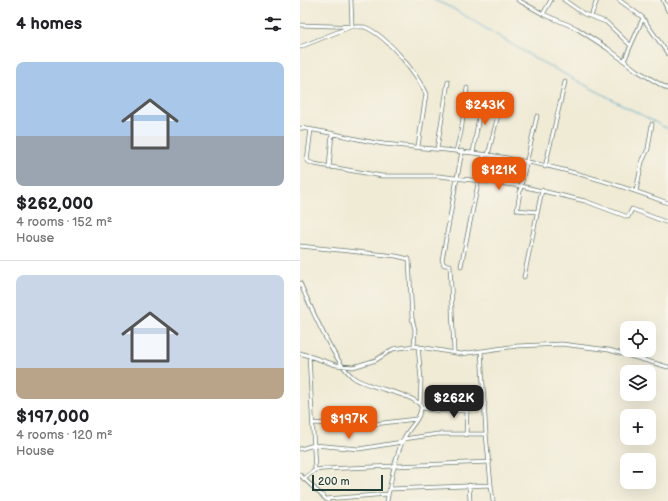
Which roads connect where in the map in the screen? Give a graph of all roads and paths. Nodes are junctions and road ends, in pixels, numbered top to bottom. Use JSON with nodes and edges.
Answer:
{"nodes":[{"id":1,"x":351,"y":0,"type":"edge"},
{"id":2,"x":518,"y":0,"type":"edge"},
{"id":3,"x":551,"y":0,"type":"edge"},
{"id":4,"x":564,"y":0,"type":"edge"},
{"id":5,"x":597,"y":0,"type":"edge"},
{"id":6,"x":619,"y":0,"type":"edge"},
{"id":7,"x":663,"y":0,"type":"edge"},
{"id":8,"x":668,"y":11,"type":"edge"},
{"id":9,"x":543,"y":14,"type":"junction"},
{"id":10,"x":591,"y":16,"type":"junction"},
{"id":11,"x":643,"y":18,"type":"junction"},
{"id":12,"x":300,"y":24,"type":"edge"},
{"id":13,"x":352,"y":26,"type":"junction"},
{"id":14,"x":630,"y":45,"type":"junction"},
{"id":15,"x":300,"y":47,"type":"edge"},
{"id":16,"x":668,"y":54,"type":"edge"},
{"id":17,"x":624,"y":61,"type":"junction"},
{"id":18,"x":448,"y":82,"type":"dead end"},
{"id":19,"x":565,"y":82,"type":"dead end"},
{"id":20,"x":467,"y":88,"type":"dead end"},
{"id":21,"x":668,"y":89,"type":"edge"},
{"id":22,"x":503,"y":95,"type":"dead end"},
{"id":23,"x":482,"y":97,"type":"dead end"},
{"id":24,"x":537,"y":116,"type":"dead end"},
{"id":25,"x":652,"y":124,"type":"dead end"},
{"id":26,"x":300,"y":128,"type":"edge"},
{"id":27,"x":311,"y":129,"type":"junction"},
{"id":28,"x":332,"y":133,"type":"junction"},
{"id":29,"x":418,"y":146,"type":"junction"},
{"id":30,"x":437,"y":149,"type":"junction"},
{"id":31,"x":456,"y":151,"type":"junction"},
{"id":32,"x":462,"y":151,"type":"junction"},
{"id":33,"x":473,"y":153,"type":"junction"},
{"id":34,"x":486,"y":155,"type":"junction"},
{"id":35,"x":526,"y":162,"type":"junction"},
{"id":36,"x":545,"y":167,"type":"junction"},
{"id":37,"x":329,"y":168,"type":"junction"},
{"id":38,"x":457,"y":180,"type":"junction"},
{"id":39,"x":479,"y":182,"type":"junction"},
{"id":40,"x":521,"y":186,"type":"junction"},
{"id":41,"x":542,"y":190,"type":"junction"},
{"id":42,"x":636,"y":191,"type":"junction"},
{"id":43,"x":668,"y":203,"type":"edge"},
{"id":44,"x":537,"y":212,"type":"junction"},
{"id":45,"x":668,"y":223,"type":"edge"},
{"id":46,"x":300,"y":246,"type":"edge"},
{"id":47,"x":461,"y":266,"type":"dead end"},
{"id":48,"x":524,"y":277,"type":"dead end"},
{"id":49,"x":300,"y":283,"type":"edge"},
{"id":50,"x":414,"y":346,"type":"junction"},
{"id":51,"x":418,"y":346,"type":"junction"},
{"id":52,"x":300,"y":350,"type":"edge"},
{"id":53,"x":481,"y":351,"type":"junction"},
{"id":54,"x":454,"y":352,"type":"junction"},
{"id":55,"x":300,"y":353,"type":"edge"},
{"id":56,"x":309,"y":355,"type":"junction"},
{"id":57,"x":343,"y":366,"type":"junction"},
{"id":58,"x":668,"y":367,"type":"edge"},
{"id":59,"x":485,"y":404,"type":"junction"},
{"id":60,"x":421,"y":406,"type":"junction"},
{"id":61,"x":467,"y":411,"type":"junction"},
{"id":62,"x":416,"y":419,"type":"junction"},
{"id":63,"x":313,"y":423,"type":"junction"},
{"id":64,"x":486,"y":434,"type":"junction"},
{"id":65,"x":466,"y":435,"type":"junction"},
{"id":66,"x":403,"y":440,"type":"junction"},
{"id":67,"x":314,"y":445,"type":"junction"},
{"id":68,"x":300,"y":449,"type":"edge"},
{"id":69,"x":490,"y":462,"type":"junction"},
{"id":70,"x":394,"y":467,"type":"junction"},
{"id":71,"x":315,"y":470,"type":"junction"},
{"id":72,"x":300,"y":475,"type":"edge"},
{"id":73,"x":304,"y":478,"type":"junction"},
{"id":74,"x":491,"y":485,"type":"junction"},
{"id":75,"x":469,"y":486,"type":"junction"},
{"id":76,"x":390,"y":489,"type":"junction"},
{"id":77,"x":388,"y":494,"type":"junction"},
{"id":78,"x":327,"y":500,"type":"edge"},
{"id":79,"x":387,"y":501,"type":"edge"},
{"id":80,"x":470,"y":501,"type":"edge"},
{"id":81,"x":493,"y":501,"type":"edge"}],
"edges":[{"from":1,"to":13,"type":"street"},
{"from":2,"to":9,"type":"street"},
{"from":3,"to":9,"type":"street"},
{"from":4,"to":10,"type":"street"},
{"from":5,"to":10,"type":"street"},
{"from":6,"to":11,"type":"street"},
{"from":7,"to":8,"type":"street"},
{"from":9,"to":17,"type":"street"},
{"from":10,"to":14,"type":"street"},
{"from":11,"to":14,"type":"street"},
{"from":11,"to":16,"type":"street"},
{"from":12,"to":13,"type":"street"},
{"from":13,"to":15,"type":"street"},
{"from":13,"to":29,"type":"street"},
{"from":14,"to":17,"type":"street"},
{"from":17,"to":21,"type":"street"},
{"from":18,"to":30,"type":"street"},
{"from":19,"to":36,"type":"street"},
{"from":20,"to":31,"type":"street"},
{"from":22,"to":34,"type":"street"},
{"from":23,"to":33,"type":"street"},
{"from":24,"to":35,"type":"street"},
{"from":25,"to":42,"type":"street"},
{"from":26,"to":27,"type":"street"},
{"from":27,"to":28,"type":"street"},
{"from":27,"to":37,"type":"street"},
{"from":28,"to":29,"type":"street"},
{"from":28,"to":37,"type":"street"},
{"from":29,"to":30,"type":"street"},
{"from":30,"to":31,"type":"street"},
{"from":31,"to":32,"type":"street"},
{"from":32,"to":33,"type":"street"},
{"from":32,"to":38,"type":"street"},
{"from":33,"to":34,"type":"street"},
{"from":34,"to":35,"type":"street"},
{"from":34,"to":39,"type":"street"},
{"from":35,"to":36,"type":"street"},
{"from":35,"to":40,"type":"street"},
{"from":36,"to":42,"type":"street"},
{"from":37,"to":38,"type":"street"},
{"from":38,"to":39,"type":"street"},
{"from":38,"to":54,"type":"street"},
{"from":39,"to":40,"type":"street"},
{"from":39,"to":47,"type":"street"},
{"from":40,"to":41,"type":"street"},
{"from":40,"to":44,"type":"street"},
{"from":41,"to":44,"type":"street"},
{"from":41,"to":45,"type":"street"},
{"from":42,"to":43,"type":"street"},
{"from":44,"to":48,"type":"street"},
{"from":46,"to":50,"type":"street"},
{"from":49,"to":57,"type":"street"},
{"from":50,"to":51,"type":"street"},
{"from":50,"to":57,"type":"street"},
{"from":51,"to":54,"type":"street"},
{"from":51,"to":60,"type":"street"},
{"from":52,"to":55,"type":"street"},
{"from":53,"to":54,"type":"street"},
{"from":53,"to":58,"type":"street"},
{"from":53,"to":59,"type":"street"},
{"from":55,"to":56,"type":"street"},
{"from":56,"to":57,"type":"street"},
{"from":56,"to":63,"type":"street"},
{"from":57,"to":60,"type":"street"},
{"from":59,"to":61,"type":"street"},
{"from":59,"to":64,"type":"street"},
{"from":60,"to":61,"type":"street"},
{"from":60,"to":62,"type":"street"},
{"from":61,"to":65,"type":"street"},
{"from":62,"to":63,"type":"street"},
{"from":62,"to":66,"type":"street"},
{"from":63,"to":67,"type":"street"},
{"from":64,"to":65,"type":"street"},
{"from":64,"to":69,"type":"street"},
{"from":65,"to":66,"type":"street"},
{"from":66,"to":67,"type":"street"},
{"from":66,"to":70,"type":"street"},
{"from":67,"to":68,"type":"street"},
{"from":67,"to":71,"type":"street"},
{"from":69,"to":70,"type":"street"},
{"from":69,"to":74,"type":"street"},
{"from":70,"to":71,"type":"street"},
{"from":70,"to":76,"type":"street"},
{"from":71,"to":73,"type":"street"},
{"from":72,"to":73,"type":"street"},
{"from":73,"to":78,"type":"street"},
{"from":74,"to":75,"type":"street"},
{"from":74,"to":81,"type":"street"},
{"from":75,"to":76,"type":"street"},
{"from":75,"to":80,"type":"street"},
{"from":76,"to":77,"type":"street"},
{"from":77,"to":78,"type":"street"},
{"from":77,"to":79,"type":"street"}]}
